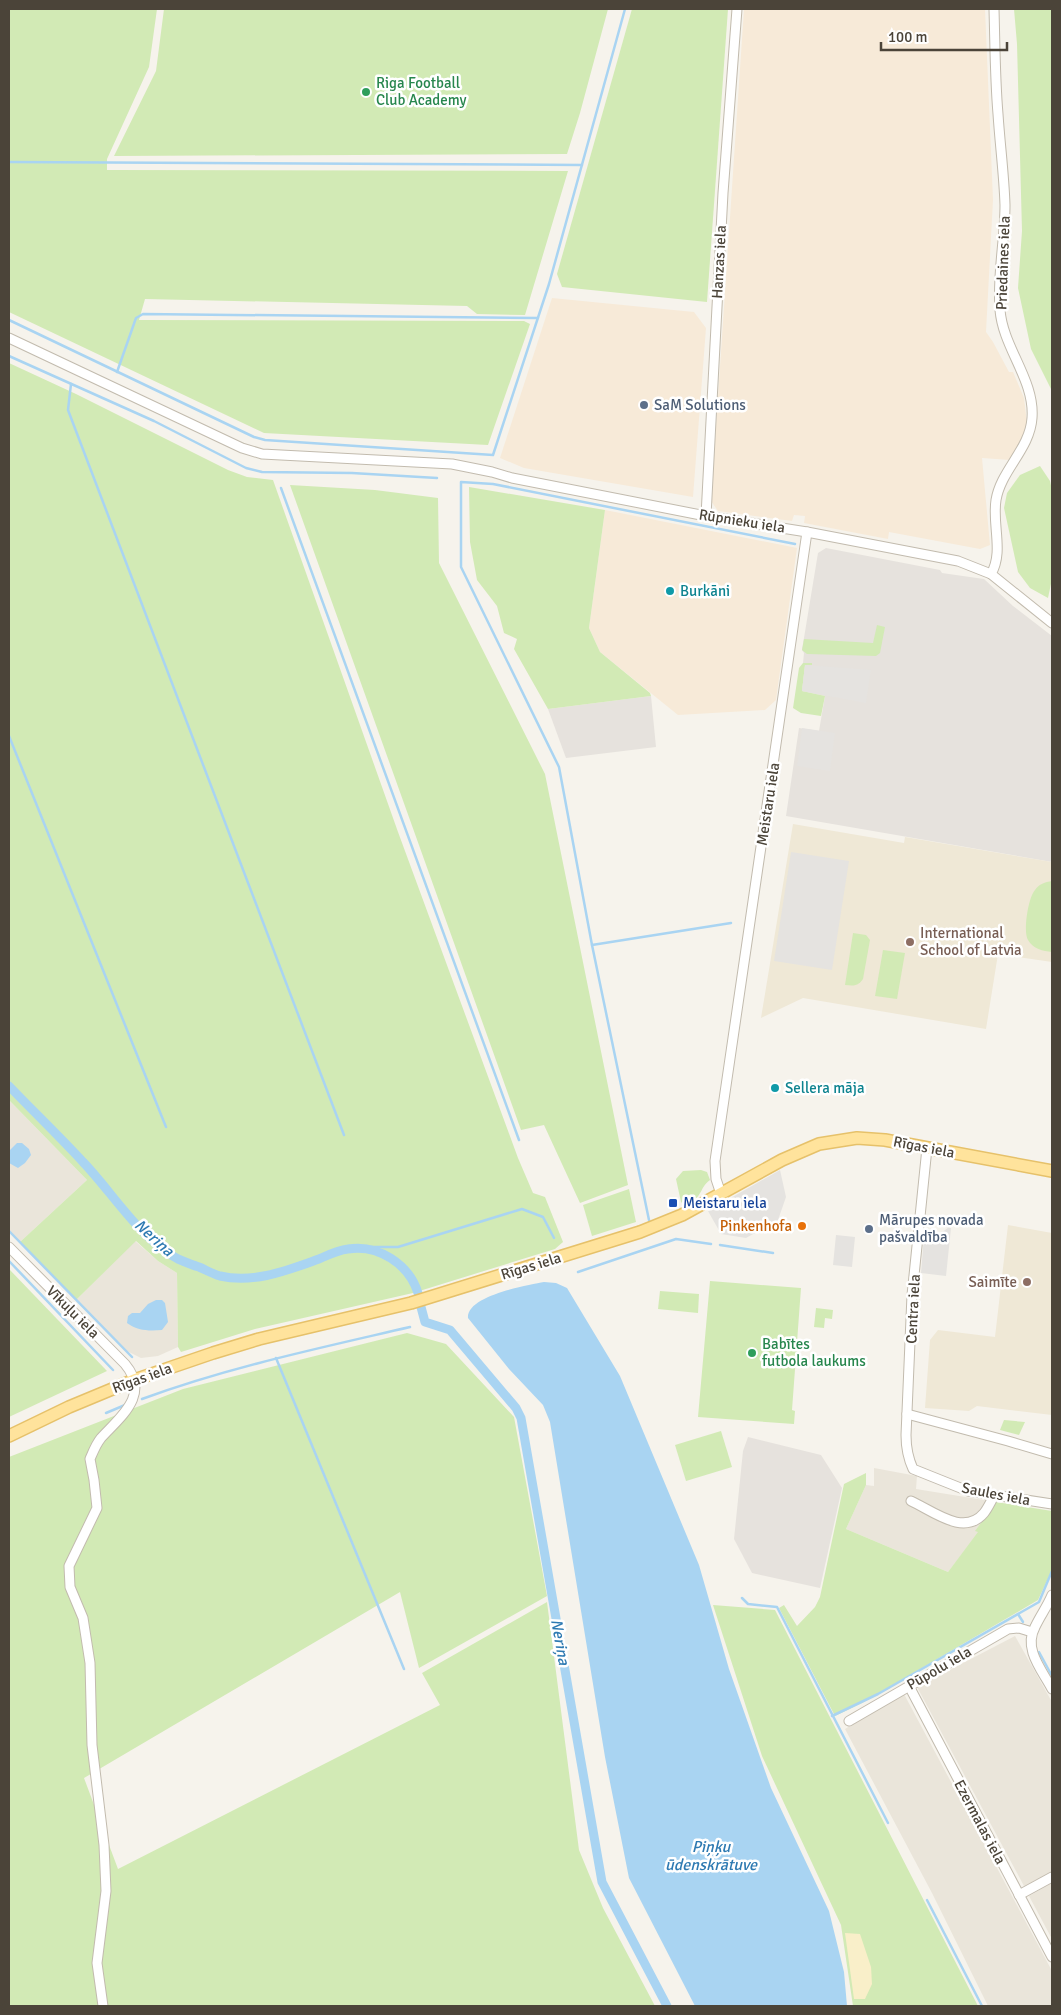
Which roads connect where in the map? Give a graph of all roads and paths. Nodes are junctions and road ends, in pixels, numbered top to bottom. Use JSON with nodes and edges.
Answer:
{"nodes":[{"id":1,"x":737,"y":9,"type":"edge"},
{"id":2,"x":994,"y":9,"type":"edge"},
{"id":3,"x":9,"y":338,"type":"edge"},
{"id":4,"x":706,"y":516,"type":"junction"},
{"id":5,"x":807,"y":532,"type":"junction"},
{"id":6,"x":991,"y":574,"type":"junction"},
{"id":7,"x":1052,"y":623,"type":"edge"},
{"id":8,"x":927,"y":1148,"type":"junction"},
{"id":9,"x":1052,"y":1171,"type":"edge"},
{"id":10,"x":721,"y":1194,"type":"junction"},
{"id":11,"x":9,"y":1248,"type":"edge"},
{"id":12,"x":134,"y":1380,"type":"junction"},
{"id":13,"x":907,"y":1414,"type":"junction"},
{"id":14,"x":9,"y":1436,"type":"edge"},
{"id":15,"x":1052,"y":1454,"type":"edge"},
{"id":16,"x":913,"y":1469,"type":"joint"},
{"id":17,"x":994,"y":1496,"type":"junction"},
{"id":18,"x":911,"y":1501,"type":"dead end"},
{"id":19,"x":1052,"y":1504,"type":"edge"},
{"id":20,"x":1052,"y":1595,"type":"edge"},
{"id":21,"x":1032,"y":1632,"type":"junction"},
{"id":22,"x":909,"y":1686,"type":"junction"},
{"id":23,"x":1052,"y":1689,"type":"edge"},
{"id":24,"x":849,"y":1720,"type":"dead end"},
{"id":25,"x":1052,"y":1877,"type":"edge"},
{"id":26,"x":1019,"y":1895,"type":"junction"},
{"id":27,"x":1052,"y":1957,"type":"edge"},
{"id":28,"x":103,"y":2006,"type":"edge"}],
"edges":[{"from":1,"to":4,"type":"street","name":"Hanzas iela"},
{"from":2,"to":6,"type":"street","name":"Priedaines iela"},
{"from":3,"to":4,"type":"street","name":"Rūpnieku iela"},
{"from":4,"to":5,"type":"street","name":"Rūpnieku iela"},
{"from":5,"to":6,"type":"street","name":"Rūpnieku iela"},
{"from":5,"to":10,"type":"street","name":"Meistaru iela"},
{"from":6,"to":7,"type":"street"},
{"from":8,"to":9,"type":"main road","name":"Rīgas iela"},
{"from":8,"to":10,"type":"main road","name":"Rīgas iela"},
{"from":8,"to":13,"type":"street","name":"Centra iela"},
{"from":10,"to":12,"type":"main road","name":"Rīgas iela"},
{"from":11,"to":12,"type":"street","name":"Vīkuļu iela"},
{"from":12,"to":14,"type":"main road","name":"Rīgas iela"},
{"from":12,"to":28,"type":"street"},
{"from":13,"to":15,"type":"street"},
{"from":13,"to":16,"type":"street","name":"Centra iela"},
{"from":16,"to":17,"type":"street","name":"Saules iela"},
{"from":17,"to":18,"type":"street"},
{"from":17,"to":19,"type":"street","name":"Saules iela"},
{"from":20,"to":21,"type":"street"},
{"from":21,"to":22,"type":"street","name":"Pūpolu iela"},
{"from":21,"to":23,"type":"street"},
{"from":22,"to":24,"type":"street","name":"Pūpolu iela"},
{"from":22,"to":26,"type":"street","name":"Ezermalas iela"},
{"from":25,"to":26,"type":"street"},
{"from":26,"to":27,"type":"street","name":"Ezermalas iela"}]}
